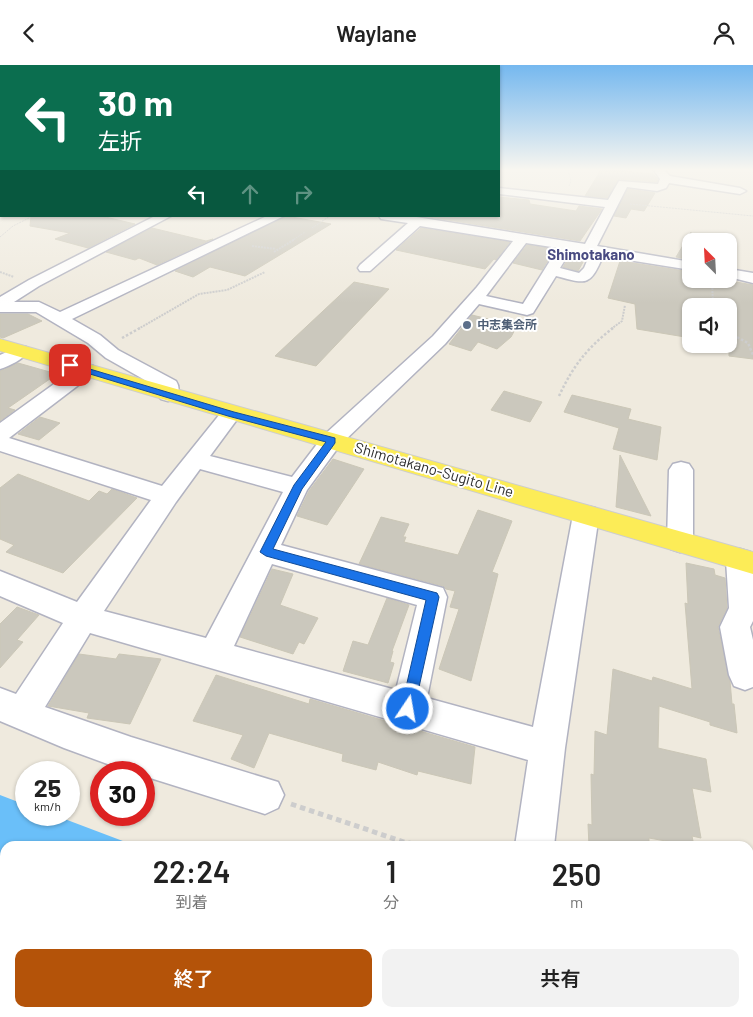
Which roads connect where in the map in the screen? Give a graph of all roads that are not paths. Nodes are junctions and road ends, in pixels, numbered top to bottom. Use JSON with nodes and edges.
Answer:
{"nodes":[{"id":1,"x":608,"y":214,"type":"edge"},
{"id":2,"x":276,"y":217,"type":"edge"},
{"id":3,"x":390,"y":217,"type":"edge"},
{"id":4,"x":131,"y":218,"type":"dead end"},
{"id":5,"x":159,"y":219,"type":"edge"},
{"id":6,"x":417,"y":222,"type":"junction"},
{"id":7,"x":522,"y":239,"type":"junction"},
{"id":8,"x":567,"y":245,"type":"junction"},
{"id":9,"x":77,"y":247,"type":"dead end"},
{"id":10,"x":594,"y":249,"type":"junction"},
{"id":11,"x":96,"y":253,"type":"junction"},
{"id":12,"x":682,"y":265,"type":"edge"},
{"id":13,"x":365,"y":267,"type":"dead end"},
{"id":14,"x":552,"y":270,"type":"junction"},
{"id":15,"x":738,"y":275,"type":"edge"},
{"id":16,"x":753,"y":278,"type":"edge"},
{"id":17,"x":475,"y":298,"type":"junction"},
{"id":18,"x":0,"y":305,"type":"edge"},
{"id":19,"x":59,"y":319,"type":"junction"},
{"id":20,"x":10,"y":348,"type":"edge"},
{"id":21,"x":0,"y":363,"type":"edge"},
{"id":22,"x":86,"y":370,"type":"junction"},
{"id":23,"x":168,"y":395,"type":"junction"},
{"id":24,"x":231,"y":414,"type":"junction"},
{"id":25,"x":0,"y":434,"type":"edge"},
{"id":26,"x":332,"y":441,"type":"junction"},
{"id":27,"x":0,"y":443,"type":"edge"},
{"id":28,"x":195,"y":460,"type":"junction"},
{"id":29,"x":681,"y":470,"type":"dead end"},
{"id":30,"x":297,"y":487,"type":"junction"},
{"id":31,"x":167,"y":496,"type":"junction"},
{"id":32,"x":586,"y":515,"type":"junction"},
{"id":33,"x":680,"y":542,"type":"junction"},
{"id":34,"x":266,"y":552,"type":"junction"},
{"id":35,"x":746,"y":561,"type":"edge"},
{"id":36,"x":0,"y":583,"type":"edge"},
{"id":37,"x":83,"y":618,"type":"junction"},
{"id":38,"x":215,"y":653,"type":"junction"},
{"id":39,"x":745,"y":675,"type":"dead end"},
{"id":40,"x":11,"y":709,"type":"edge"},
{"id":41,"x":408,"y":709,"type":"junction"},
{"id":42,"x":547,"y":748,"type":"junction"},
{"id":43,"x":265,"y":795,"type":"road end"},
{"id":44,"x":536,"y":841,"type":"edge"}],
"edges":[{"from":1,"to":10,"type":"street"},
{"from":2,"to":19,"type":"street"},
{"from":3,"to":6,"type":"street"},
{"from":4,"to":5,"type":"street"},
{"from":5,"to":11,"type":"street"},
{"from":6,"to":7,"type":"street"},
{"from":6,"to":13,"type":"street"},
{"from":7,"to":8,"type":"street"},
{"from":7,"to":17,"type":"street"},
{"from":8,"to":10,"type":"street"},
{"from":8,"to":14,"type":"street"},
{"from":9,"to":11,"type":"street"},
{"from":10,"to":12,"type":"street"},
{"from":10,"to":14,"type":"street"},
{"from":11,"to":18,"type":"street"},
{"from":14,"to":17,"type":"street"},
{"from":15,"to":16,"type":"street"},
{"from":17,"to":26,"type":"street"},
{"from":18,"to":19,"type":"street"},
{"from":19,"to":23,"type":"street"},
{"from":20,"to":21,"type":"street"},
{"from":20,"to":22,"type":"main road","name":"Shimotakano-Sugito Line"},
{"from":22,"to":23,"type":"main road","name":"Shimotakano-Sugito Line"},
{"from":22,"to":25,"type":"street"},
{"from":23,"to":24,"type":"main road","name":"Shimotakano-Sugito Line"},
{"from":24,"to":26,"type":"main road","name":"Shimotakano-Sugito Line"},
{"from":24,"to":28,"type":"street"},
{"from":26,"to":30,"type":"street"},
{"from":26,"to":32,"type":"main road","name":"Shimotakano-Sugito Line"},
{"from":27,"to":31,"type":"street"},
{"from":28,"to":30,"type":"street"},
{"from":28,"to":31,"type":"street"},
{"from":29,"to":33,"type":"street"},
{"from":30,"to":34,"type":"street"},
{"from":31,"to":37,"type":"street"},
{"from":32,"to":33,"type":"main road","name":"Shimotakano-Sugito Line"},
{"from":32,"to":42,"type":"street"},
{"from":33,"to":35,"type":"main road","name":"Shimotakano-Sugito Line"},
{"from":34,"to":38,"type":"street"},
{"from":34,"to":41,"type":"street"},
{"from":35,"to":39,"type":"street"},
{"from":36,"to":37,"type":"street"},
{"from":37,"to":38,"type":"street"},
{"from":37,"to":40,"type":"street"},
{"from":38,"to":41,"type":"street"},
{"from":40,"to":43,"type":"street"},
{"from":41,"to":42,"type":"street"},
{"from":42,"to":44,"type":"street"}]}
